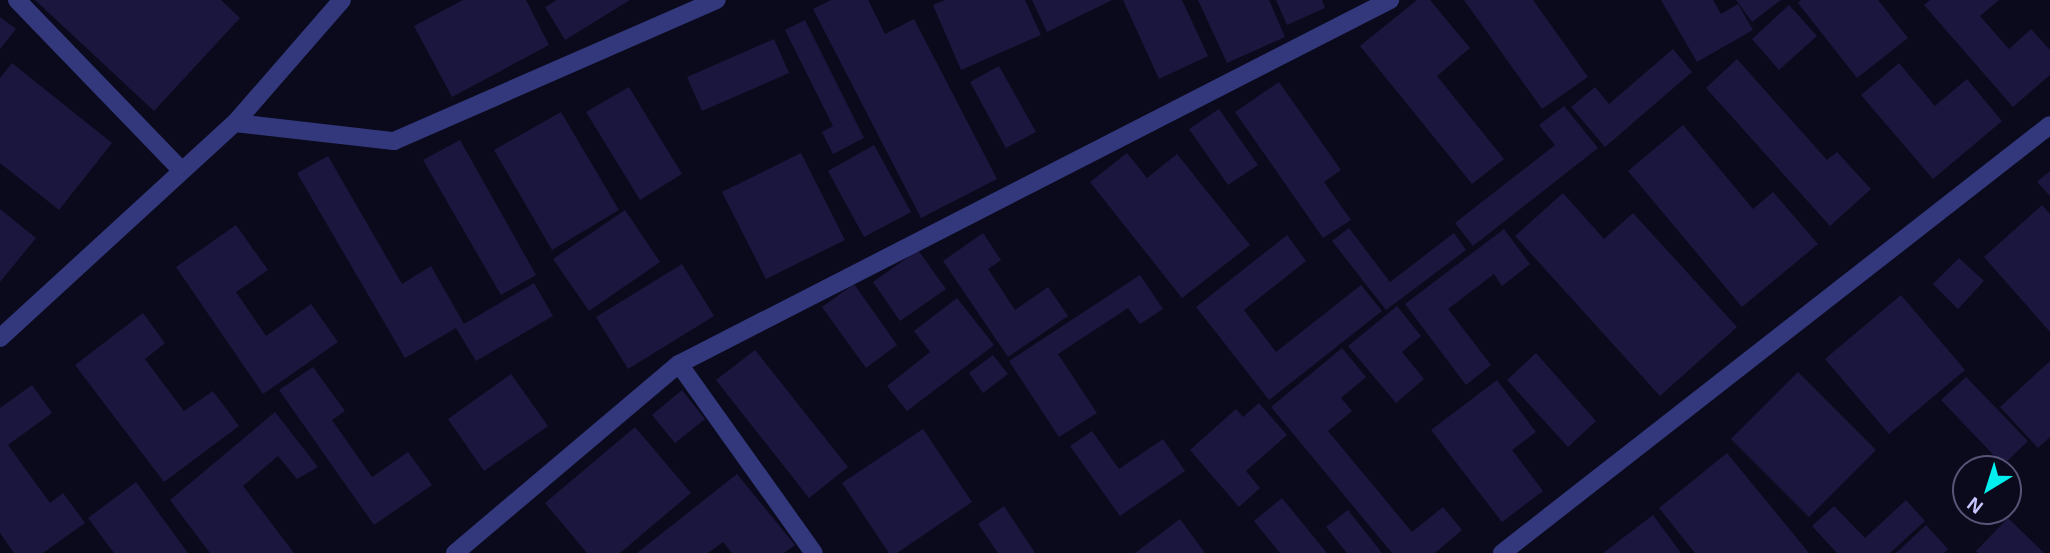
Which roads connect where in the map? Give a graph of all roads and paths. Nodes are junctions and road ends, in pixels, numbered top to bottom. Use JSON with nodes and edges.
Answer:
{"nodes":[{"id":1,"x":17,"y":0,"type":"edge"},
{"id":2,"x":342,"y":0,"type":"edge"},
{"id":3,"x":716,"y":0,"type":"edge"},
{"id":4,"x":1390,"y":0,"type":"edge"},
{"id":5,"x":235,"y":123,"type":"junction"},
{"id":6,"x":2050,"y":125,"type":"edge"},
{"id":7,"x":181,"y":170,"type":"junction"},
{"id":8,"x":0,"y":338,"type":"edge"},
{"id":9,"x":678,"y":364,"type":"junction"},
{"id":10,"x":455,"y":553,"type":"edge"},
{"id":11,"x":814,"y":553,"type":"edge"},
{"id":12,"x":1502,"y":553,"type":"edge"}],
"edges":[{"from":1,"to":7,"type":"street"},
{"from":2,"to":5,"type":"street"},
{"from":3,"to":5,"type":"street"},
{"from":4,"to":9,"type":"street"},
{"from":5,"to":7,"type":"street"},
{"from":6,"to":12,"type":"street"},
{"from":7,"to":8,"type":"street"},
{"from":9,"to":10,"type":"street"},
{"from":9,"to":11,"type":"street"}]}
